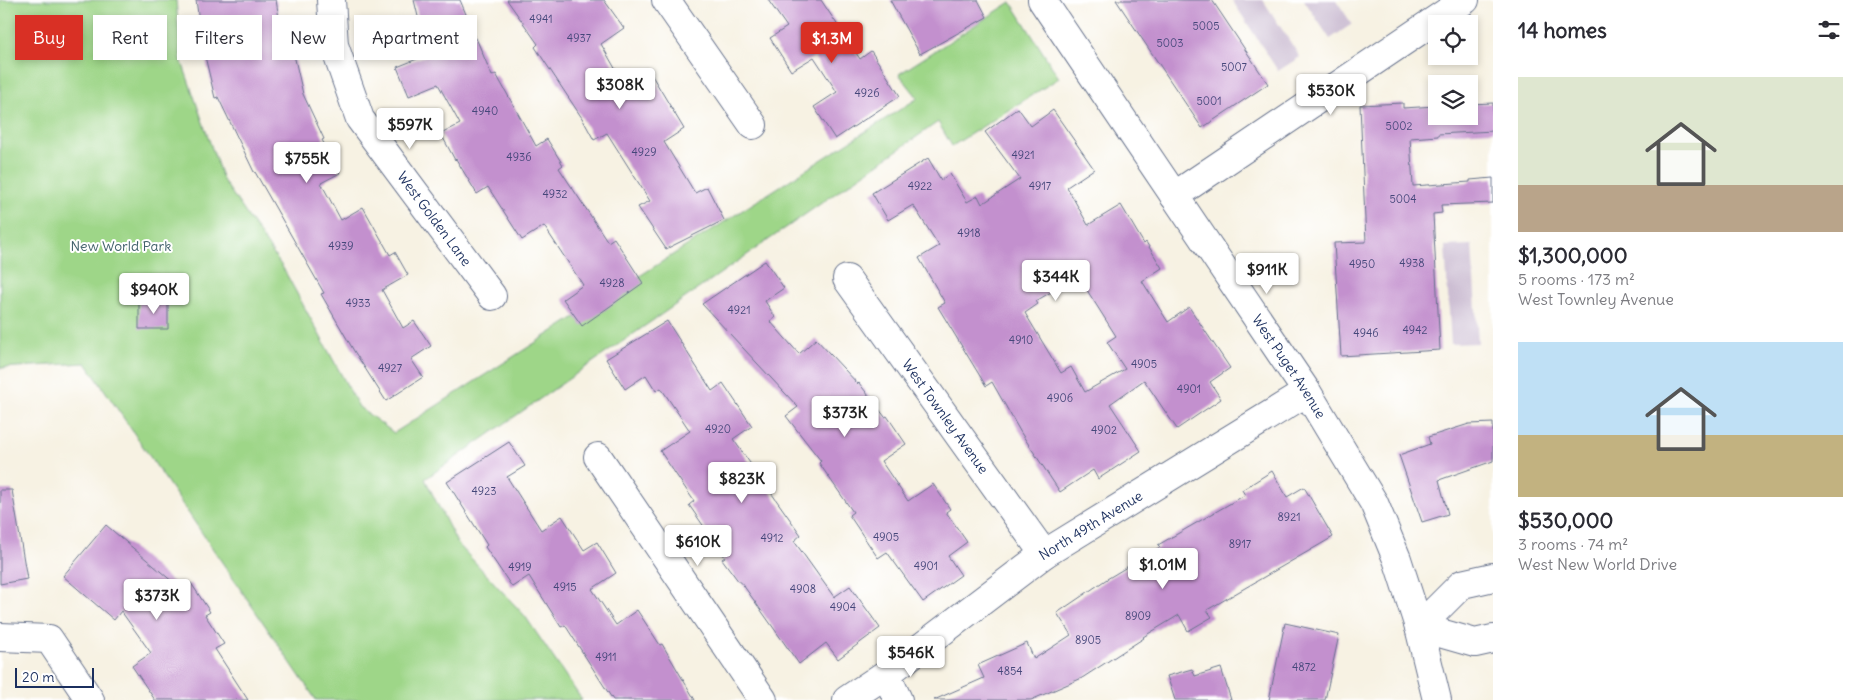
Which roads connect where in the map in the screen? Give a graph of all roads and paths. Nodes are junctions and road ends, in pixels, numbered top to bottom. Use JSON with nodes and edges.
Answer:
{"nodes":[{"id":1,"x":331,"y":0,"type":"edge"},
{"id":2,"x":666,"y":0,"type":"edge"},
{"id":3,"x":1042,"y":0,"type":"edge"},
{"id":4,"x":1465,"y":0,"type":"edge"},
{"id":5,"x":753,"y":124,"type":"dead end"},
{"id":6,"x":1174,"y":196,"type":"junction"},
{"id":7,"x":847,"y":279,"type":"dead end"},
{"id":8,"x":492,"y":296,"type":"dead end"},
{"id":9,"x":1307,"y":392,"type":"junction"},
{"id":10,"x":598,"y":457,"type":"dead end"},
{"id":11,"x":1044,"y":554,"type":"junction"},
{"id":12,"x":1493,"y":577,"type":"edge"},
{"id":13,"x":1419,"y":627,"type":"junction"},
{"id":14,"x":0,"y":637,"type":"edge"},
{"id":15,"x":1493,"y":639,"type":"edge"},
{"id":16,"x":886,"y":674,"type":"junction"},
{"id":17,"x":90,"y":700,"type":"edge"},
{"id":18,"x":763,"y":700,"type":"edge"},
{"id":19,"x":847,"y":700,"type":"edge"},
{"id":20,"x":898,"y":700,"type":"edge"},
{"id":21,"x":1437,"y":700,"type":"edge"}],
"edges":[{"from":1,"to":8,"type":"street","name":"West Golden Lane"},
{"from":2,"to":5,"type":"street"},
{"from":3,"to":6,"type":"street","name":"West Puget Avenue"},
{"from":4,"to":6,"type":"street"},
{"from":6,"to":9,"type":"street","name":"West Puget Avenue"},
{"from":7,"to":11,"type":"street","name":"West Townley Avenue"},
{"from":9,"to":11,"type":"street","name":"North 49th Avenue"},
{"from":9,"to":13,"type":"street","name":"West Puget Avenue"},
{"from":10,"to":18,"type":"street"},
{"from":11,"to":16,"type":"street","name":"North 49th Avenue"},
{"from":12,"to":13,"type":"street"},
{"from":13,"to":15,"type":"street"},
{"from":13,"to":21,"type":"street","name":"West Puget Avenue"},
{"from":14,"to":17,"type":"street"},
{"from":16,"to":19,"type":"street"},
{"from":16,"to":20,"type":"street"}]}
